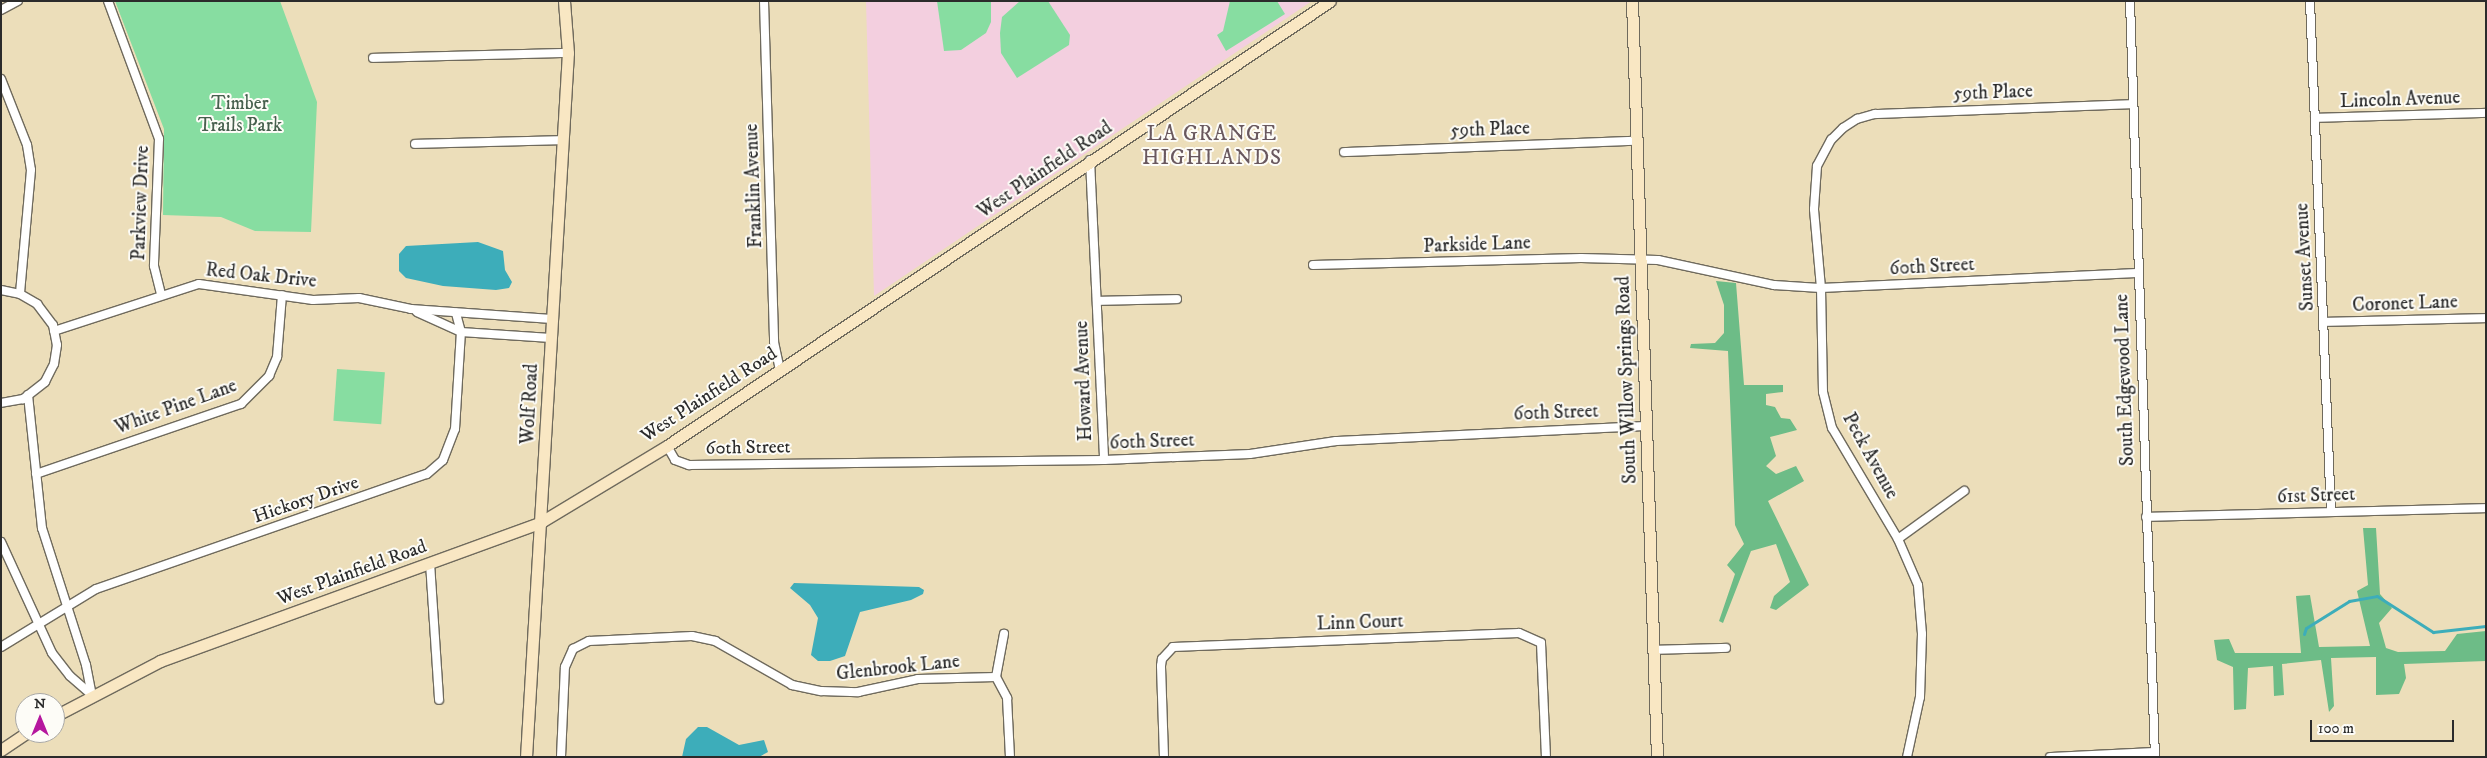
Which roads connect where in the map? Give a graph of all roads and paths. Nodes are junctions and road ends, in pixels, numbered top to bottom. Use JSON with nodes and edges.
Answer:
{"nodes":[{"id":1,"x":18,"y":1,"type":"edge"},
{"id":2,"x":108,"y":1,"type":"edge"},
{"id":3,"x":564,"y":1,"type":"edge"},
{"id":4,"x":764,"y":1,"type":"edge"},
{"id":5,"x":1632,"y":1,"type":"edge"},
{"id":6,"x":2130,"y":1,"type":"edge"},
{"id":7,"x":2310,"y":1,"type":"edge"},
{"id":8,"x":1329,"y":2,"type":"edge"},
{"id":9,"x":1,"y":10,"type":"edge"},
{"id":10,"x":568,"y":53,"type":"junction"},
{"id":11,"x":373,"y":58,"type":"dead end"},
{"id":12,"x":1,"y":79,"type":"edge"},
{"id":13,"x":2132,"y":104,"type":"junction"},
{"id":14,"x":2486,"y":113,"type":"edge"},
{"id":15,"x":2315,"y":118,"type":"junction"},
{"id":16,"x":1857,"y":119,"type":"joint"},
{"id":17,"x":563,"y":140,"type":"junction"},
{"id":18,"x":1637,"y":141,"type":"junction"},
{"id":19,"x":415,"y":144,"type":"dead end"},
{"id":20,"x":1344,"y":152,"type":"dead end"},
{"id":21,"x":1090,"y":160,"type":"junction"},
{"id":22,"x":1641,"y":260,"type":"junction"},
{"id":23,"x":1313,"y":265,"type":"dead end"},
{"id":24,"x":2137,"y":273,"type":"junction"},
{"id":25,"x":1821,"y":288,"type":"junction"},
{"id":26,"x":1,"y":290,"type":"edge"},
{"id":27,"x":20,"y":294,"type":"junction"},
{"id":28,"x":161,"y":295,"type":"junction"},
{"id":29,"x":282,"y":295,"type":"junction"},
{"id":30,"x":1177,"y":299,"type":"dead end"},
{"id":31,"x":1097,"y":301,"type":"junction"},
{"id":32,"x":411,"y":309,"type":"junction"},
{"id":33,"x":456,"y":313,"type":"junction"},
{"id":34,"x":552,"y":318,"type":"junction"},
{"id":35,"x":2486,"y":318,"type":"edge"},
{"id":36,"x":2324,"y":322,"type":"junction"},
{"id":37,"x":54,"y":331,"type":"junction"},
{"id":38,"x":461,"y":332,"type":"junction"},
{"id":39,"x":551,"y":338,"type":"junction"},
{"id":40,"x":780,"y":370,"type":"junction"},
{"id":41,"x":28,"y":395,"type":"junction"},
{"id":42,"x":1,"y":403,"type":"edge"},
{"id":43,"x":1646,"y":426,"type":"junction"},
{"id":44,"x":667,"y":446,"type":"junction"},
{"id":45,"x":1104,"y":460,"type":"junction"},
{"id":46,"x":36,"y":474,"type":"junction"},
{"id":47,"x":1964,"y":491,"type":"dead end"},
{"id":48,"x":2486,"y":508,"type":"edge"},
{"id":49,"x":2331,"y":512,"type":"junction"},
{"id":50,"x":2146,"y":518,"type":"junction"},
{"id":51,"x":541,"y":522,"type":"junction"},
{"id":52,"x":1898,"y":538,"type":"junction"},
{"id":53,"x":1,"y":542,"type":"edge"},
{"id":54,"x":430,"y":563,"type":"junction"},
{"id":55,"x":68,"y":607,"type":"junction"},
{"id":56,"x":39,"y":625,"type":"junction"},
{"id":57,"x":1004,"y":634,"type":"dead end"},
{"id":58,"x":1,"y":647,"type":"edge"},
{"id":59,"x":1726,"y":648,"type":"dead end"},
{"id":60,"x":1653,"y":650,"type":"junction"},
{"id":61,"x":996,"y":677,"type":"junction"},
{"id":62,"x":92,"y":696,"type":"junction"},
{"id":63,"x":439,"y":700,"type":"dead end"},
{"id":64,"x":65,"y":711,"type":"edge"},
{"id":65,"x":15,"y":740,"type":"edge"},
{"id":66,"x":1,"y":750,"type":"edge"},
{"id":67,"x":2155,"y":755,"type":"edge"},
{"id":68,"x":526,"y":757,"type":"edge"},
{"id":69,"x":561,"y":757,"type":"edge"},
{"id":70,"x":1010,"y":757,"type":"edge"},
{"id":71,"x":1164,"y":757,"type":"edge"},
{"id":72,"x":1546,"y":757,"type":"edge"},
{"id":73,"x":1657,"y":757,"type":"edge"},
{"id":74,"x":1906,"y":757,"type":"edge"},
{"id":75,"x":2050,"y":757,"type":"edge"}],
"edges":[{"from":1,"to":9,"type":"street"},
{"from":2,"to":28,"type":"street","name":"Parkview Drive"},
{"from":3,"to":10,"type":"main road","name":"Wolf Road"},
{"from":4,"to":40,"type":"street","name":"Franklin Avenue"},
{"from":5,"to":18,"type":"main road","name":"South Willow Springs Road"},
{"from":6,"to":13,"type":"street","name":"South Edgewood Lane"},
{"from":7,"to":15,"type":"street","name":"Sunset Avenue"},
{"from":8,"to":21,"type":"main road","name":"West Plainfield Road"},
{"from":10,"to":11,"type":"street"},
{"from":10,"to":17,"type":"main road","name":"Wolf Road"},
{"from":12,"to":27,"type":"street"},
{"from":13,"to":16,"type":"street","name":"59th Place"},
{"from":13,"to":24,"type":"street","name":"South Edgewood Lane"},
{"from":14,"to":15,"type":"street","name":"Lincoln Avenue"},
{"from":15,"to":36,"type":"street","name":"Sunset Avenue"},
{"from":16,"to":25,"type":"street","name":"Peck Avenue"},
{"from":17,"to":19,"type":"street"},
{"from":17,"to":34,"type":"main road","name":"Wolf Road"},
{"from":18,"to":20,"type":"street","name":"59th Place"},
{"from":18,"to":22,"type":"main road","name":"South Willow Springs Road"},
{"from":21,"to":31,"type":"street","name":"Howard Avenue"},
{"from":21,"to":40,"type":"main road","name":"West Plainfield Road"},
{"from":22,"to":23,"type":"street","name":"Parkside Lane"},
{"from":22,"to":25,"type":"street","name":"60th Street"},
{"from":22,"to":43,"type":"main road","name":"South Willow Springs Road"},
{"from":24,"to":25,"type":"street","name":"60th Street"},
{"from":24,"to":50,"type":"street","name":"South Edgewood Lane"},
{"from":25,"to":52,"type":"street","name":"Peck Avenue"},
{"from":26,"to":27,"type":"street"},
{"from":27,"to":37,"type":"street"},
{"from":28,"to":29,"type":"street","name":"Red Oak Drive"},
{"from":28,"to":37,"type":"street","name":"Red Oak Drive"},
{"from":29,"to":32,"type":"street","name":"Red Oak Drive"},
{"from":29,"to":46,"type":"street","name":"White Pine Lane"},
{"from":30,"to":31,"type":"street","name":"Howard Avenue"},
{"from":31,"to":45,"type":"street","name":"Howard Avenue"},
{"from":32,"to":33,"type":"street","name":"Red Oak Drive"},
{"from":32,"to":38,"type":"street","name":"Red Oak Drive"},
{"from":33,"to":34,"type":"street","name":"Red Oak Drive"},
{"from":33,"to":38,"type":"street","name":"Hickory Drive"},
{"from":34,"to":39,"type":"main road","name":"Wolf Road"},
{"from":35,"to":36,"type":"street","name":"Coronet Lane"},
{"from":36,"to":49,"type":"street","name":"Sunset Avenue"},
{"from":37,"to":41,"type":"street"},
{"from":38,"to":39,"type":"street","name":"Red Oak Drive"},
{"from":38,"to":55,"type":"street","name":"Hickory Drive"},
{"from":39,"to":51,"type":"main road","name":"Wolf Road"},
{"from":40,"to":44,"type":"main road","name":"West Plainfield Road"},
{"from":41,"to":42,"type":"street"},
{"from":41,"to":46,"type":"street"},
{"from":43,"to":45,"type":"street","name":"60th Street"},
{"from":43,"to":60,"type":"main road","name":"South Willow Springs Road"},
{"from":44,"to":45,"type":"street","name":"60th Street"},
{"from":44,"to":51,"type":"main road","name":"West Plainfield Road"},
{"from":46,"to":55,"type":"street"},
{"from":47,"to":52,"type":"street"},
{"from":48,"to":49,"type":"street","name":"61st Street"},
{"from":49,"to":50,"type":"street","name":"61st Street"},
{"from":50,"to":67,"type":"street","name":"South Edgewood Lane"},
{"from":51,"to":54,"type":"main road","name":"West Plainfield Road"},
{"from":51,"to":68,"type":"main road","name":"Wolf Road"},
{"from":52,"to":74,"type":"street","name":"Peck Avenue"},
{"from":53,"to":56,"type":"street"},
{"from":54,"to":62,"type":"main road","name":"West Plainfield Road"},
{"from":54,"to":63,"type":"street"},
{"from":55,"to":56,"type":"street","name":"Hickory Drive"},
{"from":55,"to":62,"type":"street"},
{"from":56,"to":58,"type":"street","name":"Hickory Drive"},
{"from":56,"to":62,"type":"street"},
{"from":57,"to":61,"type":"street"},
{"from":59,"to":60,"type":"street"},
{"from":60,"to":73,"type":"main road","name":"South Willow Springs Road"},
{"from":61,"to":69,"type":"street","name":"Glenbrook Lane"},
{"from":61,"to":70,"type":"street"},
{"from":62,"to":64,"type":"main road","name":"West Plainfield Road"},
{"from":65,"to":66,"type":"main road"},
{"from":67,"to":75,"type":"street"},
{"from":71,"to":72,"type":"street","name":"Linn Court"}]}
